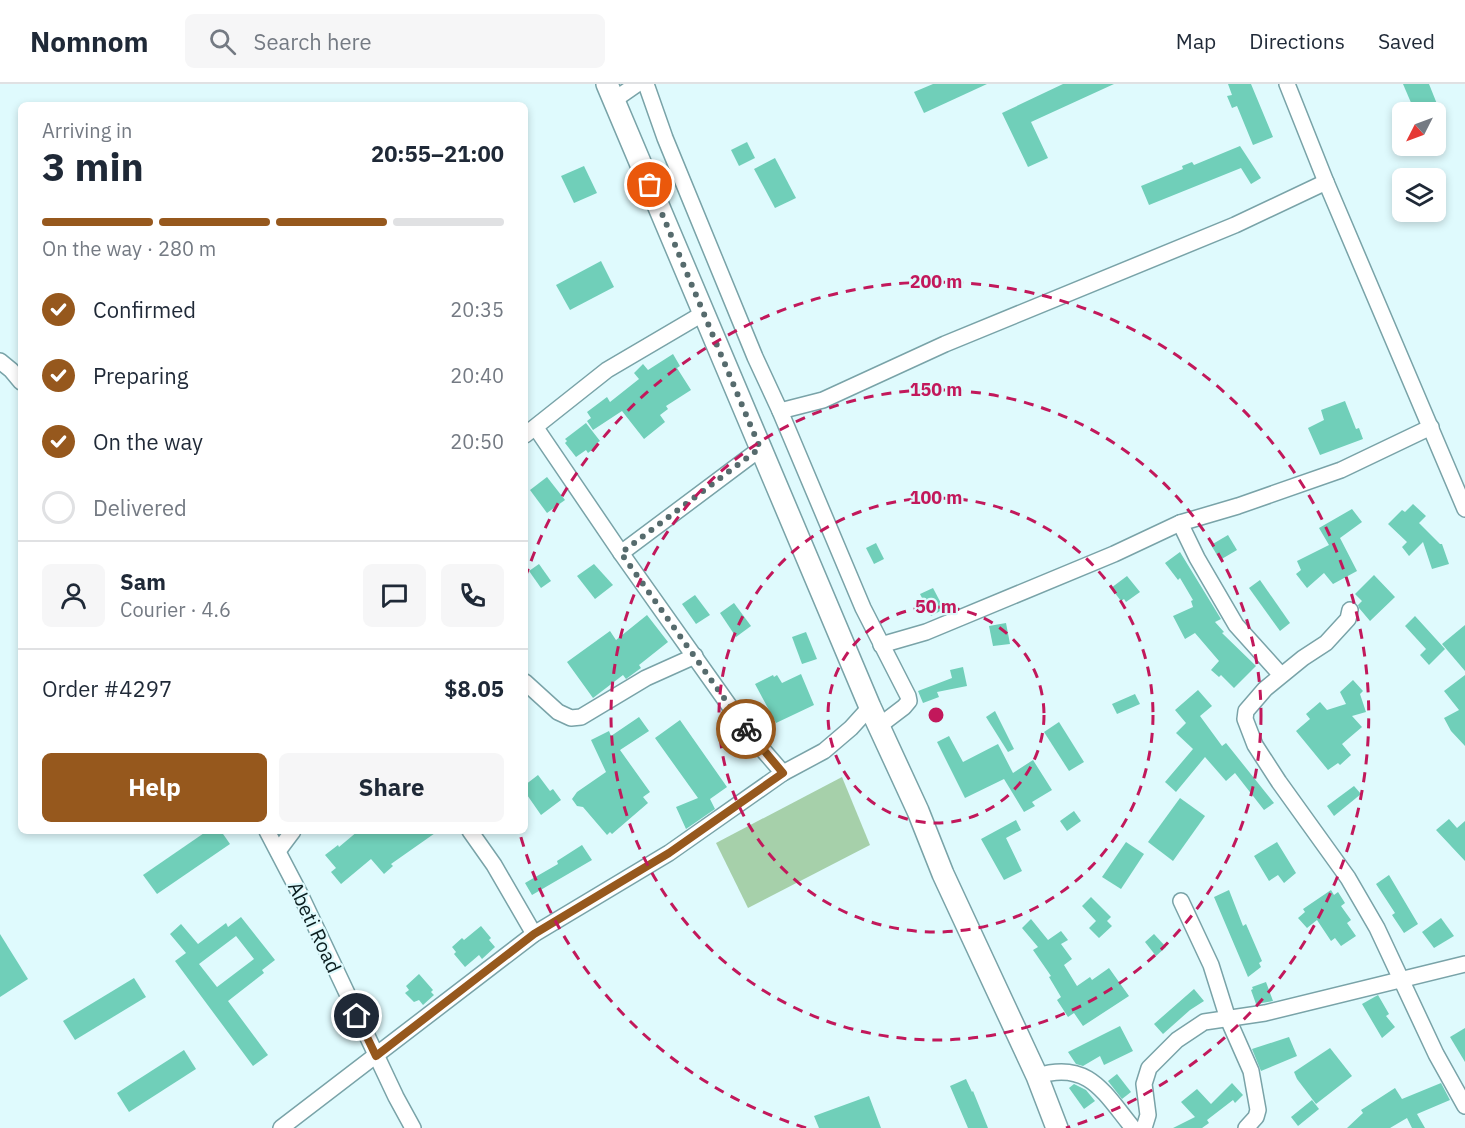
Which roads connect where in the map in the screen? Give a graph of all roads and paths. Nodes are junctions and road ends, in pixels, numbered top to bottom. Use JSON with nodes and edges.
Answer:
{"nodes":[{"id":1,"x":637,"y":84,"type":"edge"},
{"id":2,"x":646,"y":84,"type":"edge"},
{"id":3,"x":1287,"y":84,"type":"edge"},
{"id":4,"x":611,"y":92,"type":"edge"},
{"id":5,"x":1326,"y":182,"type":"junction"},
{"id":6,"x":704,"y":313,"type":"junction"},
{"id":7,"x":0,"y":361,"type":"edge"},
{"id":8,"x":18,"y":378,"type":"edge"},
{"id":9,"x":780,"y":411,"type":"junction"},
{"id":10,"x":1431,"y":427,"type":"junction"},
{"id":11,"x":530,"y":432,"type":"edge"},
{"id":12,"x":760,"y":448,"type":"junction"},
{"id":13,"x":1465,"y":509,"type":"edge"},
{"id":14,"x":1180,"y":523,"type":"junction"},
{"id":15,"x":621,"y":553,"type":"junction"},
{"id":16,"x":1350,"y":610,"type":"dead end"},
{"id":17,"x":881,"y":645,"type":"junction"},
{"id":18,"x":694,"y":656,"type":"junction"},
{"id":19,"x":1281,"y":675,"type":"junction"},
{"id":20,"x":528,"y":685,"type":"edge"},
{"id":21,"x":874,"y":716,"type":"junction"},
{"id":22,"x":783,"y":773,"type":"junction"},
{"id":23,"x":269,"y":834,"type":"edge"},
{"id":24,"x":290,"y":834,"type":"edge"},
{"id":25,"x":472,"y":834,"type":"edge"},
{"id":26,"x":279,"y":851,"type":"junction"},
{"id":27,"x":1181,"y":901,"type":"dead end"},
{"id":28,"x":534,"y":934,"type":"junction"},
{"id":29,"x":1465,"y":964,"type":"edge"},
{"id":30,"x":1402,"y":981,"type":"junction"},
{"id":31,"x":1228,"y":1019,"type":"junction"},
{"id":32,"x":376,"y":1056,"type":"junction"},
{"id":33,"x":1037,"y":1076,"type":"junction"},
{"id":34,"x":1465,"y":1106,"type":"edge"},
{"id":35,"x":281,"y":1128,"type":"edge"},
{"id":36,"x":413,"y":1128,"type":"edge"},
{"id":37,"x":1057,"y":1128,"type":"edge"},
{"id":38,"x":1133,"y":1128,"type":"edge"},
{"id":39,"x":1144,"y":1128,"type":"edge"},
{"id":40,"x":1246,"y":1128,"type":"edge"}],
"edges":[{"from":1,"to":4,"type":"street"},
{"from":2,"to":9,"type":"street"},
{"from":3,"to":5,"type":"street"},
{"from":4,"to":6,"type":"main road"},
{"from":5,"to":9,"type":"street"},
{"from":5,"to":10,"type":"street"},
{"from":6,"to":11,"type":"street"},
{"from":6,"to":12,"type":"main road"},
{"from":7,"to":8,"type":"street"},
{"from":9,"to":17,"type":"street"},
{"from":10,"to":13,"type":"street"},
{"from":10,"to":14,"type":"street"},
{"from":11,"to":15,"type":"street"},
{"from":12,"to":15,"type":"street"},
{"from":12,"to":21,"type":"main road"},
{"from":14,"to":17,"type":"street"},
{"from":14,"to":19,"type":"street"},
{"from":15,"to":18,"type":"street"},
{"from":16,"to":19,"type":"street"},
{"from":17,"to":21,"type":"street"},
{"from":18,"to":20,"type":"street"},
{"from":18,"to":22,"type":"street"},
{"from":19,"to":30,"type":"street"},
{"from":21,"to":22,"type":"street"},
{"from":21,"to":33,"type":"main road"},
{"from":22,"to":28,"type":"street"},
{"from":23,"to":26,"type":"street","name":"Abeti Road"},
{"from":24,"to":26,"type":"street"},
{"from":25,"to":28,"type":"street"},
{"from":26,"to":32,"type":"street","name":"Abeti Road"},
{"from":27,"to":31,"type":"street"},
{"from":28,"to":32,"type":"street"},
{"from":29,"to":30,"type":"street"},
{"from":30,"to":31,"type":"street"},
{"from":30,"to":34,"type":"street"},
{"from":31,"to":39,"type":"street"},
{"from":31,"to":40,"type":"street"},
{"from":32,"to":35,"type":"street"},
{"from":32,"to":36,"type":"street","name":"Abeti Road"},
{"from":33,"to":37,"type":"main road"},
{"from":33,"to":38,"type":"street"}]}
